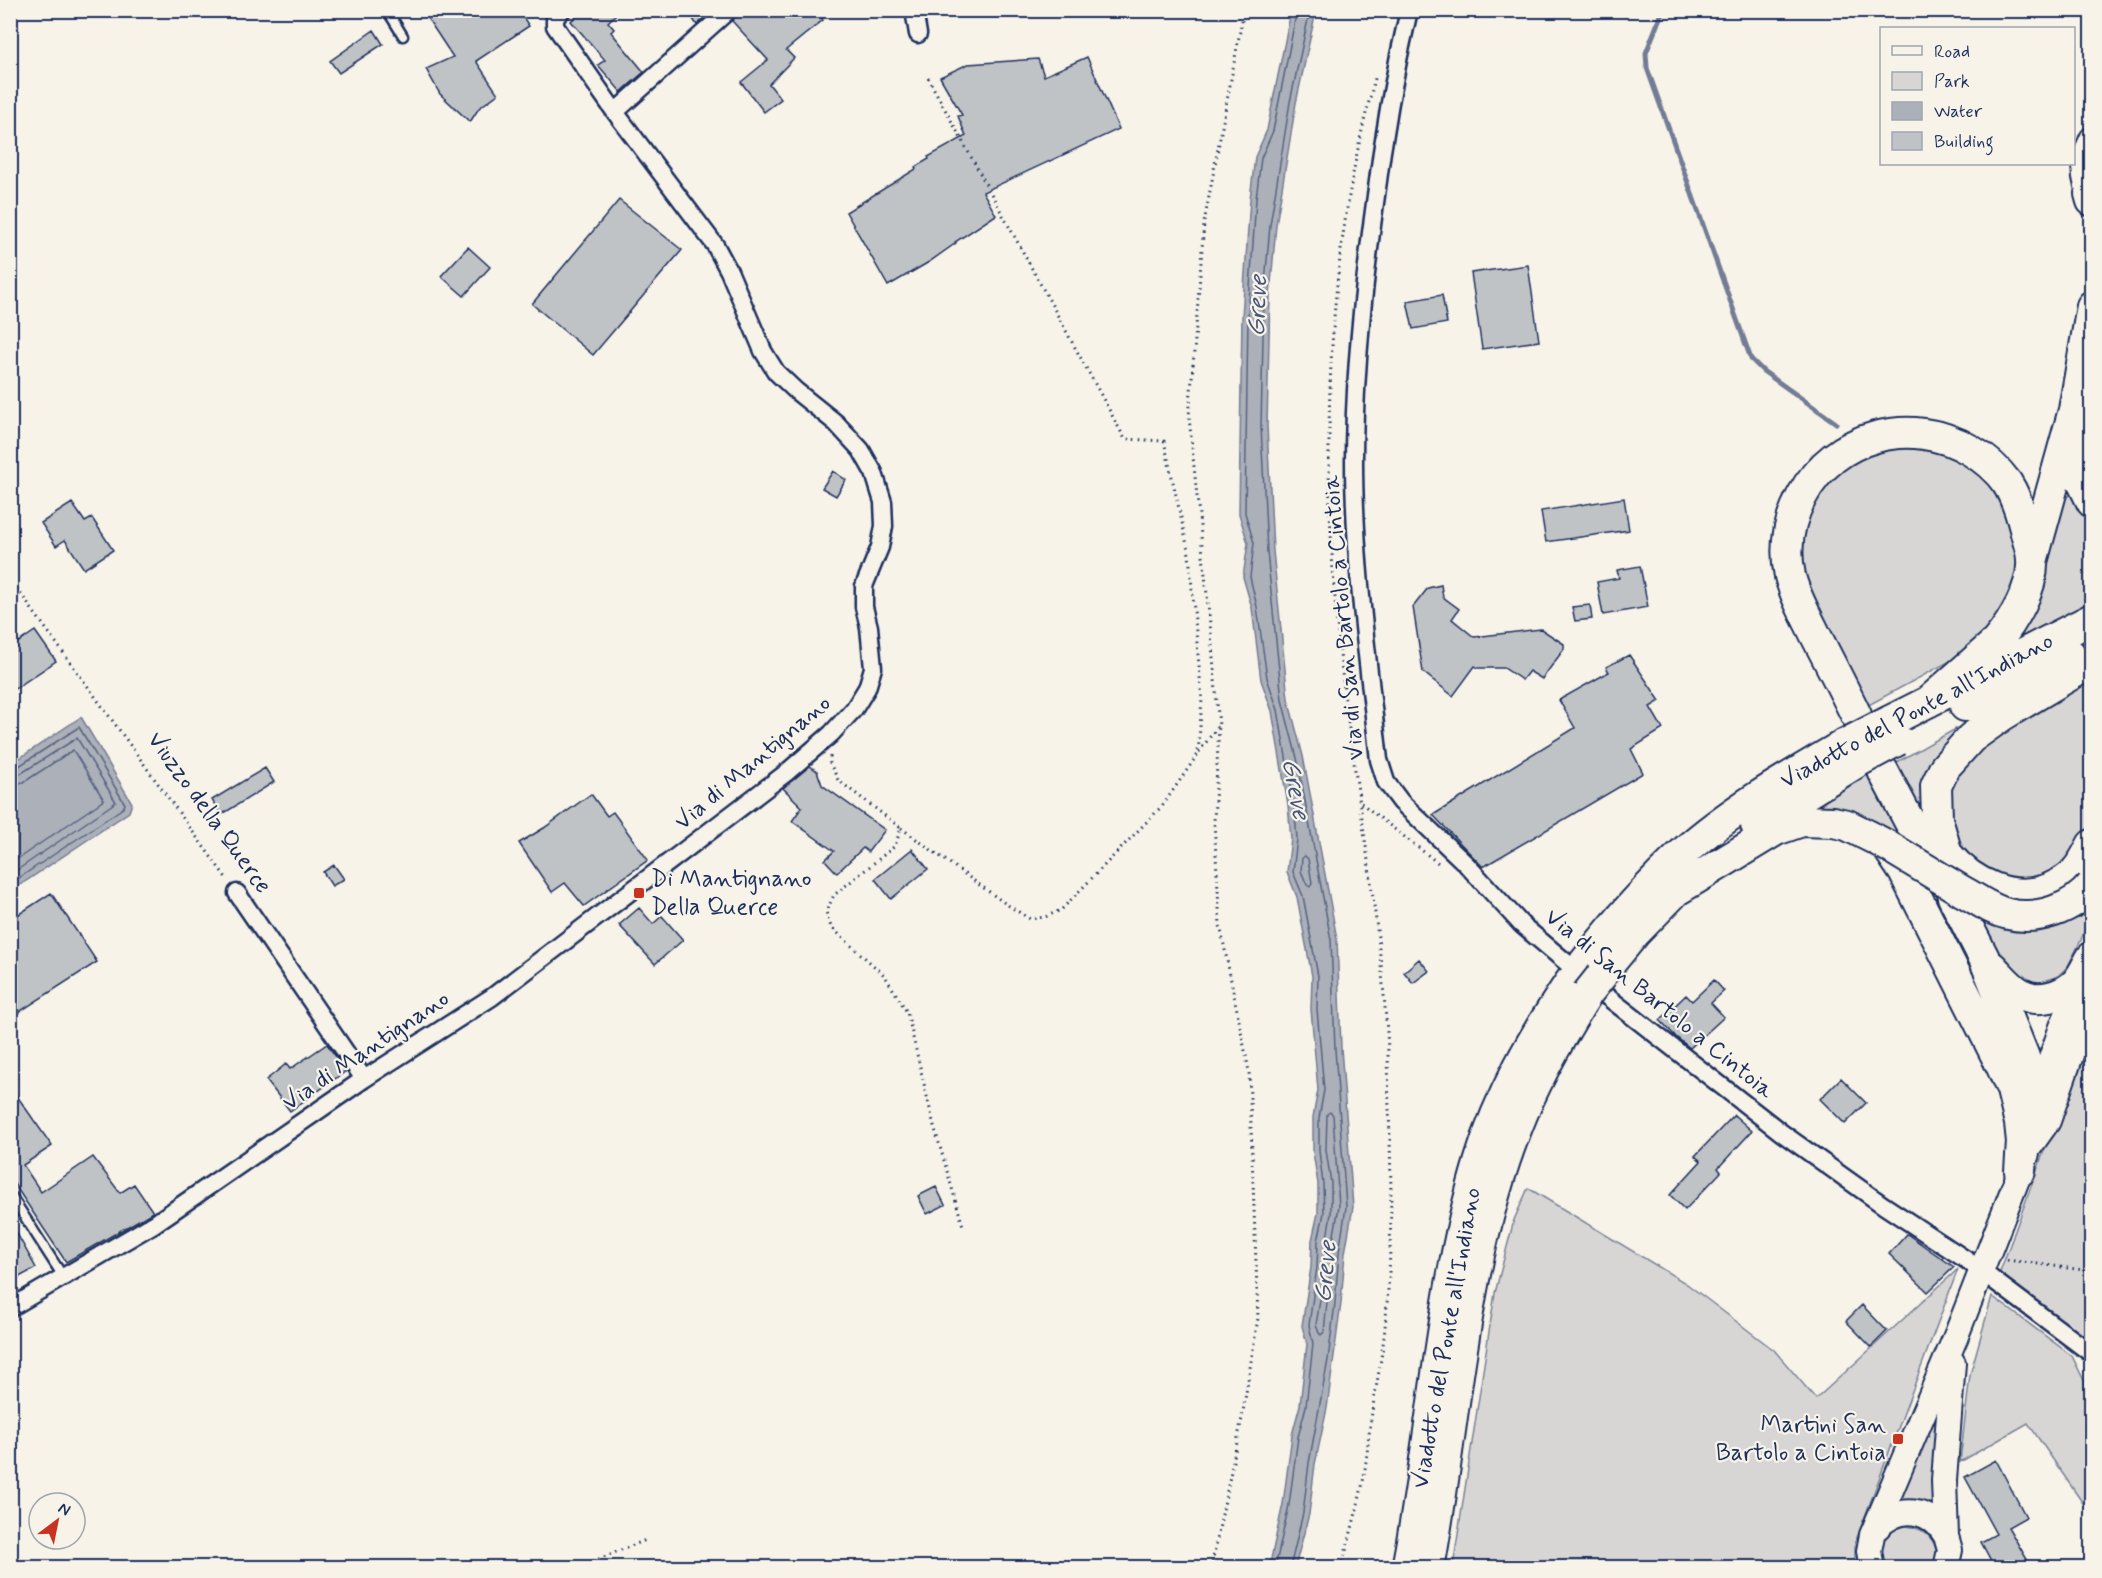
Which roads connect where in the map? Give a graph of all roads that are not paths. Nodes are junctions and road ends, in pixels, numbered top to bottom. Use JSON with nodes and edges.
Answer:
{"nodes":[{"id":1,"x":387,"y":10,"type":"edge"},
{"id":2,"x":562,"y":10,"type":"edge"},
{"id":3,"x":729,"y":10,"type":"edge"},
{"id":4,"x":914,"y":10,"type":"edge"},
{"id":5,"x":1408,"y":10,"type":"edge"},
{"id":6,"x":918,"y":34,"type":"dead end"},
{"id":7,"x":403,"y":36,"type":"dead end"},
{"id":8,"x":615,"y":112,"type":"junction"},
{"id":9,"x":2091,"y":139,"type":"edge"},
{"id":10,"x":2091,"y":197,"type":"edge"},
{"id":11,"x":2091,"y":306,"type":"edge"},
{"id":12,"x":2074,"y":410,"type":"junction"},
{"id":13,"x":2091,"y":502,"type":"edge"},
{"id":14,"x":2032,"y":561,"type":"junction"},
{"id":15,"x":2091,"y":619,"type":"edge"},
{"id":16,"x":2091,"y":643,"type":"edge"},
{"id":17,"x":2091,"y":662,"type":"edge"},
{"id":18,"x":1928,"y":702,"type":"junction"},
{"id":19,"x":1856,"y":715,"type":"dead end"},
{"id":20,"x":1894,"y":731,"type":"junction"},
{"id":21,"x":1862,"y":759,"type":"junction"},
{"id":22,"x":1886,"y":845,"type":"junction"},
{"id":23,"x":2091,"y":845,"type":"edge"},
{"id":24,"x":1947,"y":854,"type":"junction"},
{"id":25,"x":2091,"y":885,"type":"edge"},
{"id":26,"x":1674,"y":892,"type":"junction"},
{"id":27,"x":237,"y":893,"type":"road end"},
{"id":28,"x":1953,"y":897,"type":"junction"},
{"id":29,"x":2091,"y":957,"type":"edge"},
{"id":30,"x":1984,"y":958,"type":"junction"},
{"id":31,"x":2091,"y":962,"type":"edge"},
{"id":32,"x":1590,"y":982,"type":"junction"},
{"id":33,"x":2091,"y":1000,"type":"edge"},
{"id":34,"x":364,"y":1079,"type":"junction"},
{"id":35,"x":2024,"y":1160,"type":"junction"},
{"id":36,"x":10,"y":1194,"type":"edge"},
{"id":37,"x":1980,"y":1271,"type":"junction"},
{"id":38,"x":64,"y":1278,"type":"junction"},
{"id":39,"x":10,"y":1308,"type":"edge"},
{"id":40,"x":1956,"y":1336,"type":"junction"},
{"id":41,"x":2091,"y":1354,"type":"edge"},
{"id":42,"x":1877,"y":1528,"type":"junction"},
{"id":43,"x":1946,"y":1536,"type":"junction"},
{"id":44,"x":1407,"y":1568,"type":"edge"},
{"id":45,"x":1430,"y":1568,"type":"edge"},
{"id":46,"x":1872,"y":1568,"type":"edge"},
{"id":47,"x":1947,"y":1568,"type":"edge"}],
"edges":[{"from":1,"to":7,"type":"lane"},
{"from":2,"to":8,"type":"street","name":"Via di Mantignano"},
{"from":3,"to":8,"type":"street"},
{"from":4,"to":6,"type":"street"},
{"from":5,"to":32,"type":"street","name":"Via di San Bartolo a Cintoia"},
{"from":8,"to":34,"type":"street","name":"Via di Mantignano"},
{"from":9,"to":10,"type":"street"},
{"from":11,"to":12,"type":"highway"},
{"from":12,"to":13,"type":"highway"},
{"from":12,"to":14,"type":"highway"},
{"from":14,"to":18,"type":"highway"},
{"from":14,"to":19,"type":"highway"},
{"from":15,"to":18,"type":"highway","name":"Viadotto del Ponte all'Indiano"},
{"from":16,"to":20,"type":"highway","name":"Viadotto del Ponte all'Indiano"},
{"from":17,"to":24,"type":"highway"},
{"from":18,"to":20,"type":"highway","name":"Viadotto del Ponte all'Indiano"},
{"from":20,"to":21,"type":"highway","name":"Viadotto del Ponte all'Indiano","bridge":true},
{"from":21,"to":26,"type":"highway","name":"Viadotto del Ponte all'Indiano"},
{"from":21,"to":28,"type":"highway"},
{"from":21,"to":32,"type":"highway","name":"Viadotto del Ponte all'Indiano"},
{"from":22,"to":25,"type":"highway","bridge":true},
{"from":22,"to":26,"type":"highway"},
{"from":22,"to":35,"type":"highway"},
{"from":23,"to":24,"type":"highway"},
{"from":24,"to":28,"type":"highway"},
{"from":26,"to":32,"type":"highway","name":"Viadotto del Ponte all'Indiano"},
{"from":27,"to":34,"type":"street","name":"Viuzzo della Querce"},
{"from":28,"to":30,"type":"highway"},
{"from":29,"to":30,"type":"highway"},
{"from":30,"to":35,"type":"highway"},
{"from":31,"to":35,"type":"street"},
{"from":32,"to":37,"type":"street","name":"Via di San Bartolo a Cintoia"},
{"from":32,"to":44,"type":"highway","name":"Viadotto del Ponte all'Indiano"},
{"from":32,"to":45,"type":"highway","name":"Viadotto del Ponte all'Indiano"},
{"from":33,"to":35,"type":"street"},
{"from":34,"to":38,"type":"street","name":"Via di Mantignano"},
{"from":35,"to":37,"type":"street"},
{"from":36,"to":38,"type":"lane"},
{"from":37,"to":40,"type":"street"},
{"from":37,"to":41,"type":"street","name":"Via di San Bartolo a Cintoia"},
{"from":38,"to":39,"type":"street","name":"Via di Mantignano"},
{"from":40,"to":42,"type":"street"},
{"from":40,"to":43,"type":"street"},
{"from":42,"to":43,"type":"street"},
{"from":42,"to":46,"type":"street"},
{"from":43,"to":47,"type":"street"}]}
